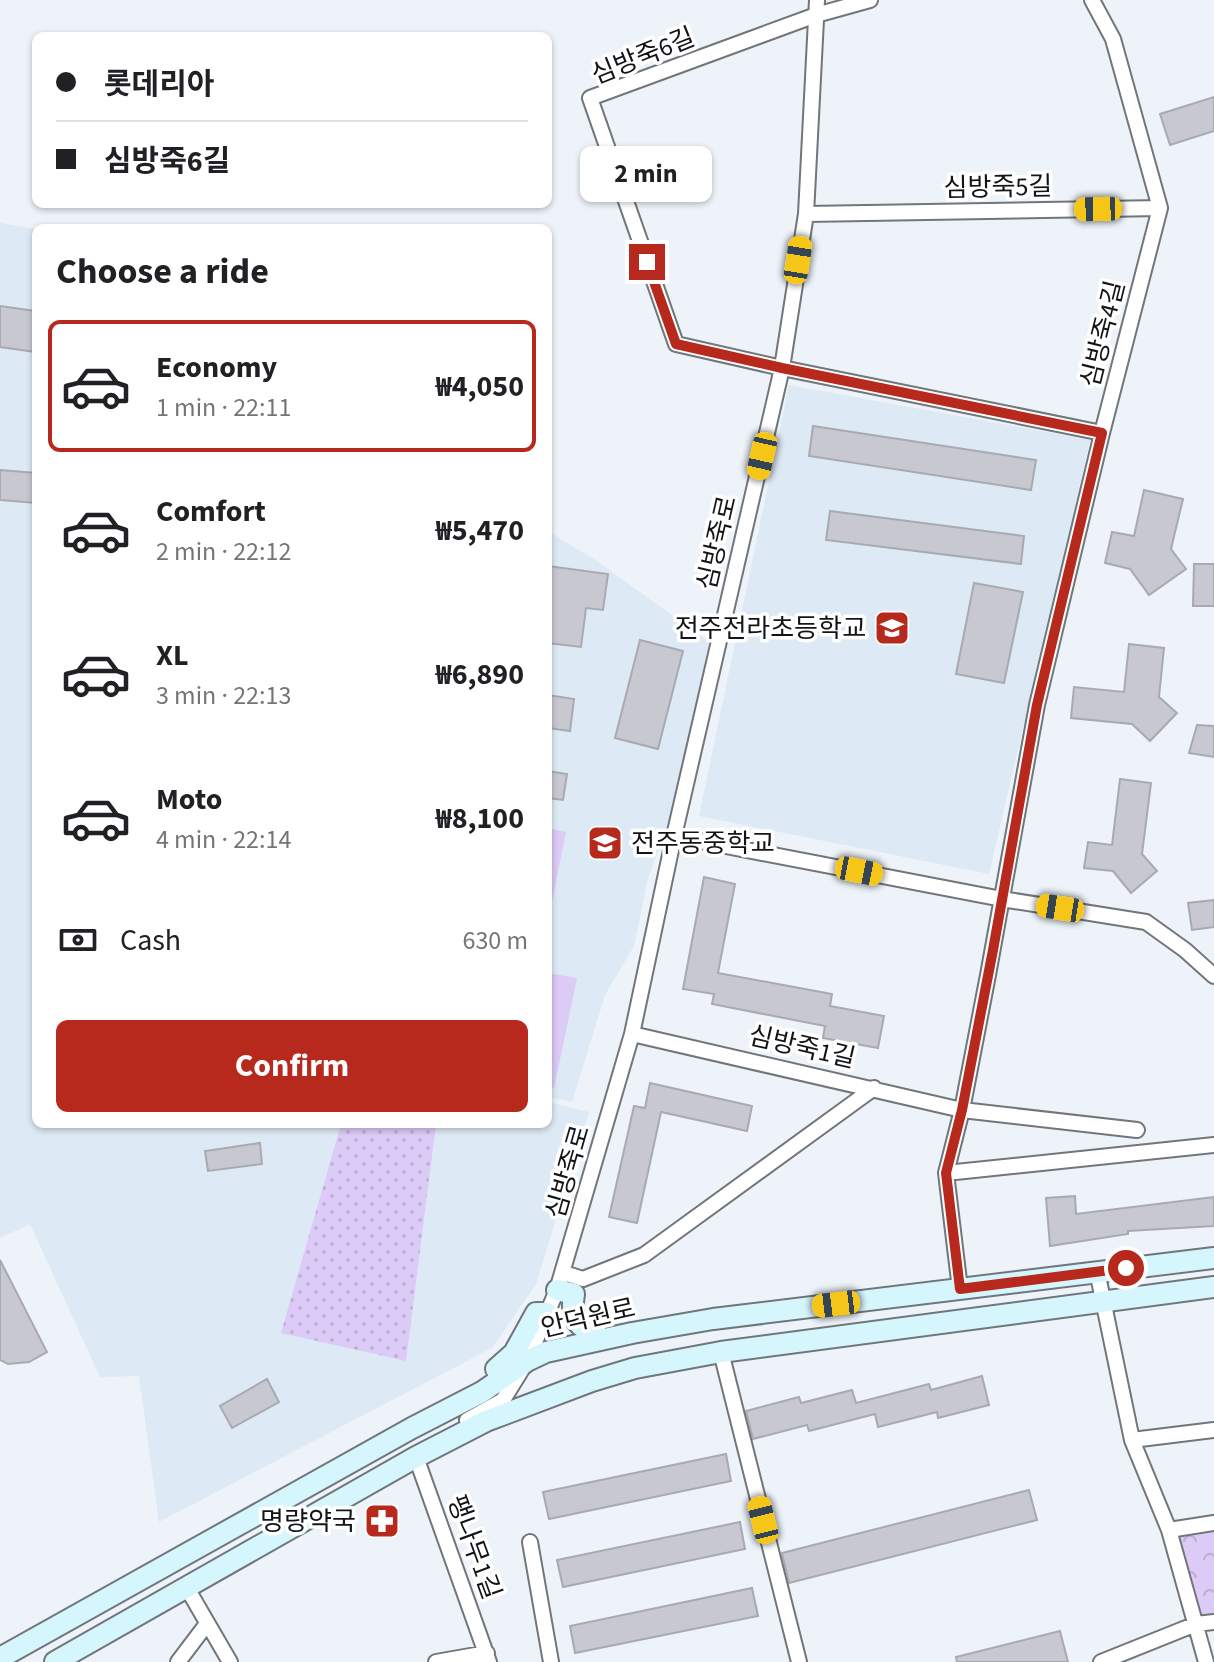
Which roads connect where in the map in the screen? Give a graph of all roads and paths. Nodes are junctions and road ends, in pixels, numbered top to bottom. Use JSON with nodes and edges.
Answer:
{"nodes":[{"id":1,"x":870,"y":0,"type":"edge"},
{"id":2,"x":1092,"y":0,"type":"edge"},
{"id":3,"x":816,"y":7,"type":"edge"},
{"id":4,"x":1160,"y":208,"type":"junction"},
{"id":5,"x":806,"y":214,"type":"junction"},
{"id":6,"x":782,"y":368,"type":"junction"},
{"id":7,"x":1102,"y":433,"type":"junction"},
{"id":8,"x":674,"y":836,"type":"junction"},
{"id":9,"x":1002,"y":899,"type":"junction"},
{"id":10,"x":1214,"y":976,"type":"edge"},
{"id":11,"x":632,"y":1034,"type":"junction"},
{"id":12,"x":874,"y":1088,"type":"junction"},
{"id":13,"x":962,"y":1110,"type":"junction"},
{"id":14,"x":1137,"y":1130,"type":"dead end"},
{"id":15,"x":1214,"y":1145,"type":"edge"},
{"id":16,"x":946,"y":1173,"type":"junction"},
{"id":17,"x":1214,"y":1258,"type":"edge"},
{"id":18,"x":1097,"y":1271,"type":"junction"},
{"id":19,"x":560,"y":1281,"type":"junction"},
{"id":20,"x":1214,"y":1287,"type":"edge"},
{"id":21,"x":960,"y":1289,"type":"junction"},
{"id":22,"x":1101,"y":1302,"type":"junction"},
{"id":23,"x":547,"y":1313,"type":"junction"},
{"id":24,"x":604,"y":1339,"type":"junction"},
{"id":25,"x":721,"y":1352,"type":"junction"},
{"id":26,"x":527,"y":1361,"type":"junction"},
{"id":27,"x":482,"y":1392,"type":"junction"},
{"id":28,"x":1214,"y":1430,"type":"edge"},
{"id":29,"x":452,"y":1439,"type":"junction"},
{"id":30,"x":1132,"y":1440,"type":"junction"},
{"id":31,"x":416,"y":1457,"type":"junction"},
{"id":32,"x":1214,"y":1523,"type":"edge"},
{"id":33,"x":1169,"y":1530,"type":"junction"},
{"id":34,"x":530,"y":1542,"type":"dead end"},
{"id":35,"x":187,"y":1588,"type":"junction"},
{"id":36,"x":1214,"y":1622,"type":"edge"},
{"id":37,"x":1196,"y":1624,"type":"junction"},
{"id":38,"x":206,"y":1625,"type":"junction"},
{"id":39,"x":0,"y":1658,"type":"edge"},
{"id":40,"x":488,"y":1658,"type":"edge"},
{"id":41,"x":55,"y":1662,"type":"edge"},
{"id":42,"x":178,"y":1662,"type":"edge"},
{"id":43,"x":230,"y":1662,"type":"edge"},
{"id":44,"x":436,"y":1662,"type":"edge"},
{"id":45,"x":551,"y":1662,"type":"edge"},
{"id":46,"x":799,"y":1662,"type":"edge"},
{"id":47,"x":1101,"y":1662,"type":"edge"},
{"id":48,"x":1206,"y":1662,"type":"edge"}],
"edges":[{"from":1,"to":3,"type":"street"},
{"from":2,"to":4,"type":"street"},
{"from":3,"to":5,"type":"street","name":"심방죽로"},
{"from":3,"to":6,"type":"street","name":"심방죽6길"},
{"from":4,"to":5,"type":"street","name":"심방죽5길"},
{"from":4,"to":7,"type":"street","name":"심방죽4길"},
{"from":5,"to":6,"type":"street","name":"심방죽로"},
{"from":6,"to":7,"type":"street"},
{"from":6,"to":8,"type":"street","name":"심방죽로"},
{"from":7,"to":9,"type":"street","name":"심방죽4길"},
{"from":8,"to":9,"type":"street"},
{"from":8,"to":11,"type":"street","name":"심방죽로"},
{"from":9,"to":10,"type":"street"},
{"from":9,"to":13,"type":"street","name":"심방죽4길"},
{"from":11,"to":12,"type":"street","name":"심방죽1길"},
{"from":11,"to":19,"type":"street","name":"심방죽로"},
{"from":12,"to":13,"type":"street","name":"심방죽1길"},
{"from":12,"to":19,"type":"street"},
{"from":13,"to":14,"type":"street","name":"심방죽1길"},
{"from":13,"to":16,"type":"street"},
{"from":15,"to":16,"type":"street"},
{"from":16,"to":21,"type":"street"},
{"from":17,"to":18,"type":"street","name":"안덕원로"},
{"from":18,"to":21,"type":"street","name":"안덕원로"},
{"from":18,"to":22,"type":"street"},
{"from":19,"to":23,"type":"street","name":"심방죽로"},
{"from":19,"to":24,"type":"street"},
{"from":20,"to":22,"type":"street"},
{"from":21,"to":24,"type":"street","name":"안덕원로"},
{"from":22,"to":25,"type":"street"},
{"from":22,"to":30,"type":"street"},
{"from":23,"to":26,"type":"street","name":"심방죽로"},
{"from":23,"to":27,"type":"street"},
{"from":24,"to":26,"type":"street","name":"안덕원로"},
{"from":25,"to":29,"type":"street"},
{"from":25,"to":46,"type":"street"},
{"from":26,"to":27,"type":"street","name":"안덕원로"},
{"from":26,"to":29,"type":"street","name":"심방죽로"},
{"from":27,"to":39,"type":"street","name":"안덕원로"},
{"from":28,"to":30,"type":"street"},
{"from":29,"to":31,"type":"street"},
{"from":30,"to":33,"type":"street"},
{"from":31,"to":35,"type":"street"},
{"from":31,"to":40,"type":"street","name":"팽나무1길"},
{"from":32,"to":33,"type":"street"},
{"from":33,"to":37,"type":"street"},
{"from":34,"to":45,"type":"street"},
{"from":35,"to":38,"type":"street"},
{"from":35,"to":41,"type":"street"},
{"from":36,"to":37,"type":"street"},
{"from":37,"to":47,"type":"street"},
{"from":37,"to":48,"type":"street"},
{"from":38,"to":42,"type":"street"},
{"from":38,"to":43,"type":"street"},
{"from":40,"to":44,"type":"street","name":"팽나무1길"}]}
